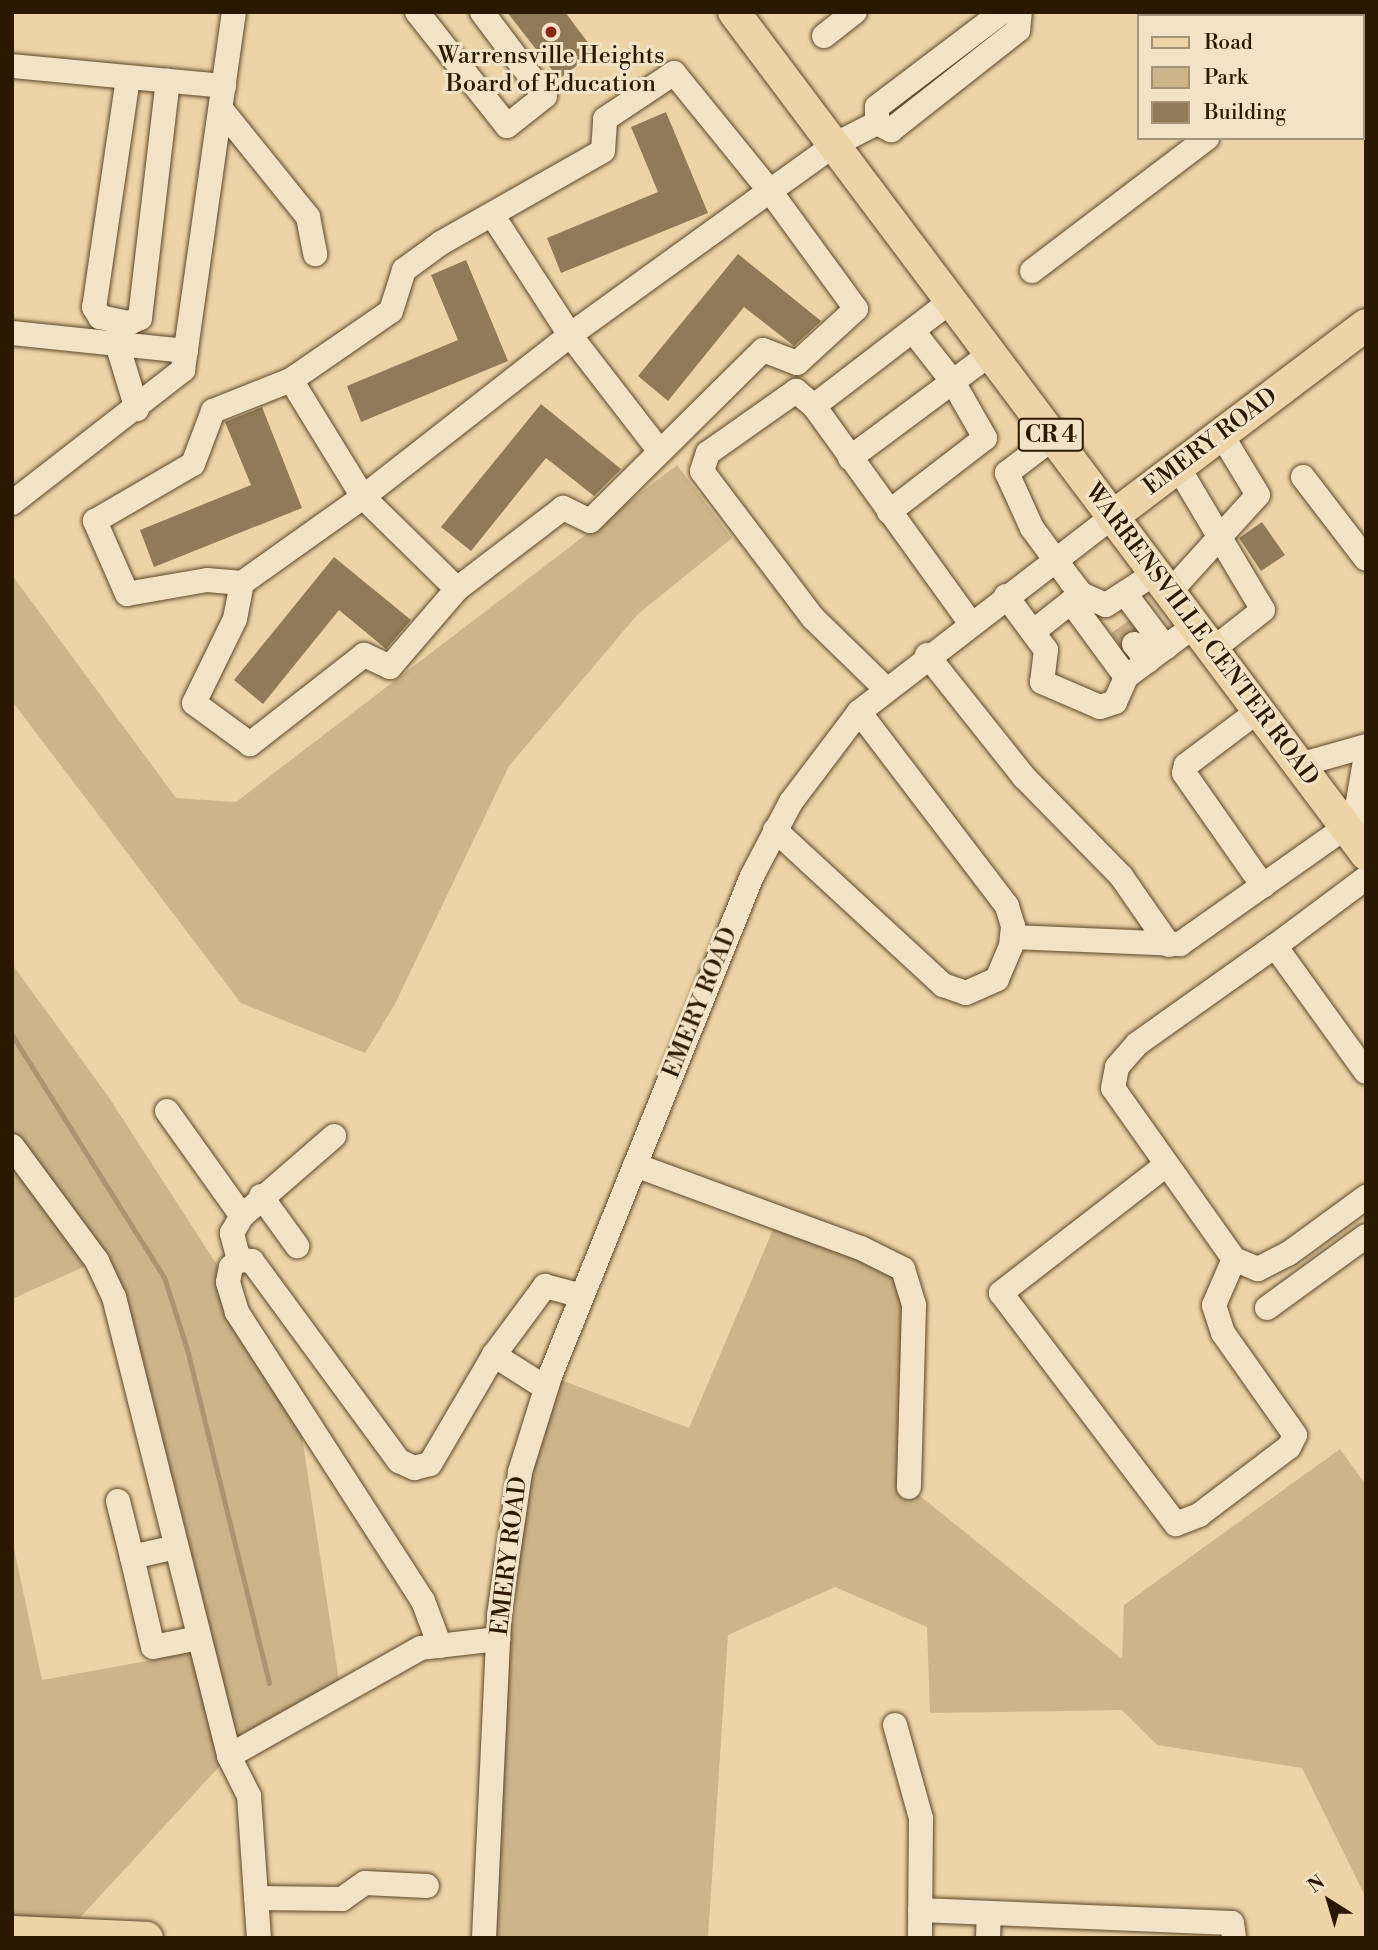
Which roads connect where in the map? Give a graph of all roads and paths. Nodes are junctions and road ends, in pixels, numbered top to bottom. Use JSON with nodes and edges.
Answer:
{"nodes":[{"id":1,"x":234,"y":12,"type":"edge"},
{"id":2,"x":417,"y":12,"type":"edge"},
{"id":3,"x":482,"y":12,"type":"edge"},
{"id":4,"x":734,"y":12,"type":"edge"},
{"id":5,"x":855,"y":12,"type":"edge"},
{"id":6,"x":1002,"y":12,"type":"edge"},
{"id":7,"x":1020,"y":12,"type":"edge"},
{"id":8,"x":824,"y":36,"type":"dead end"},
{"id":9,"x":12,"y":66,"type":"edge"},
{"id":10,"x":128,"y":78,"type":"junction"},
{"id":11,"x":168,"y":81,"type":"junction"},
{"id":12,"x":223,"y":98,"type":"junction"},
{"id":13,"x":877,"y":123,"type":"junction"},
{"id":14,"x":1204,"y":140,"type":"edge"},
{"id":15,"x":834,"y":145,"type":"junction"},
{"id":16,"x":770,"y":191,"type":"junction"},
{"id":17,"x":493,"y":216,"type":"junction"},
{"id":18,"x":315,"y":254,"type":"dead end"},
{"id":19,"x":1032,"y":271,"type":"dead end"},
{"id":20,"x":951,"y":301,"type":"junction"},
{"id":21,"x":1366,"y":325,"type":"edge"},
{"id":22,"x":913,"y":331,"type":"junction"},
{"id":23,"x":12,"y":333,"type":"edge"},
{"id":24,"x":569,"y":335,"type":"junction"},
{"id":25,"x":118,"y":347,"type":"junction"},
{"id":26,"x":186,"y":351,"type":"junction"},
{"id":27,"x":990,"y":354,"type":"junction"},
{"id":28,"x":291,"y":380,"type":"junction"},
{"id":29,"x":953,"y":382,"type":"junction"},
{"id":30,"x":814,"y":406,"type":"junction"},
{"id":31,"x":137,"y":409,"type":"junction"},
{"id":32,"x":1221,"y":434,"type":"junction"},
{"id":33,"x":1053,"y":438,"type":"junction"},
{"id":34,"x":659,"y":450,"type":"junction"},
{"id":35,"x":850,"y":458,"type":"junction"},
{"id":36,"x":1178,"y":467,"type":"junction"},
{"id":37,"x":1303,"y":477,"type":"dead end"},
{"id":38,"x":363,"y":497,"type":"junction"},
{"id":39,"x":12,"y":503,"type":"edge"},
{"id":40,"x":889,"y":512,"type":"junction"},
{"id":41,"x":1112,"y":517,"type":"junction"},
{"id":42,"x":1219,"y":541,"type":"junction"},
{"id":43,"x":1055,"y":559,"type":"junction"},
{"id":44,"x":1366,"y":559,"type":"edge"},
{"id":45,"x":242,"y":583,"type":"junction"},
{"id":46,"x":1162,"y":583,"type":"junction"},
{"id":47,"x":457,"y":589,"type":"junction"},
{"id":48,"x":1006,"y":596,"type":"junction"},
{"id":49,"x":1076,"y":598,"type":"junction"},
{"id":50,"x":1116,"y":600,"type":"junction"},
{"id":51,"x":970,"y":622,"type":"junction"},
{"id":52,"x":1034,"y":631,"type":"junction"},
{"id":53,"x":1203,"y":638,"type":"junction"},
{"id":54,"x":1142,"y":645,"type":"junction"},
{"id":55,"x":927,"y":655,"type":"junction"},
{"id":56,"x":1126,"y":677,"type":"junction"},
{"id":57,"x":886,"y":688,"type":"junction"},
{"id":58,"x":859,"y":712,"type":"junction"},
{"id":59,"x":1258,"y":712,"type":"junction"},
{"id":60,"x":1366,"y":746,"type":"edge"},
{"id":61,"x":1366,"y":755,"type":"edge"},
{"id":62,"x":1299,"y":765,"type":"junction"},
{"id":63,"x":775,"y":830,"type":"junction"},
{"id":64,"x":1354,"y":839,"type":"edge"},
{"id":65,"x":1366,"y":878,"type":"edge"},
{"id":66,"x":1263,"y":886,"type":"junction"},
{"id":67,"x":1012,"y":937,"type":"junction"},
{"id":68,"x":1169,"y":945,"type":"junction"},
{"id":69,"x":1275,"y":946,"type":"junction"},
{"id":70,"x":1366,"y":1072,"type":"edge"},
{"id":71,"x":167,"y":1111,"type":"dead end"},
{"id":72,"x":334,"y":1136,"type":"dead end"},
{"id":73,"x":12,"y":1146,"type":"edge"},
{"id":74,"x":635,"y":1165,"type":"junction"},
{"id":75,"x":1166,"y":1165,"type":"junction"},
{"id":76,"x":261,"y":1196,"type":"junction"},
{"id":77,"x":1366,"y":1197,"type":"edge"},
{"id":78,"x":242,"y":1216,"type":"junction"},
{"id":79,"x":1366,"y":1236,"type":"edge"},
{"id":80,"x":297,"y":1246,"type":"dead end"},
{"id":81,"x":1234,"y":1259,"type":"junction"},
{"id":82,"x":239,"y":1260,"type":"junction"},
{"id":83,"x":582,"y":1296,"type":"junction"},
{"id":84,"x":1267,"y":1308,"type":"dead end"},
{"id":85,"x":494,"y":1355,"type":"junction"},
{"id":86,"x":545,"y":1388,"type":"junction"},
{"id":87,"x":909,"y":1487,"type":"dead end"},
{"id":88,"x":118,"y":1501,"type":"dead end"},
{"id":89,"x":176,"y":1548,"type":"junction"},
{"id":90,"x":132,"y":1557,"type":"junction"},
{"id":91,"x":199,"y":1638,"type":"junction"},
{"id":92,"x":498,"y":1639,"type":"junction"},
{"id":93,"x":440,"y":1646,"type":"junction"},
{"id":94,"x":895,"y":1725,"type":"dead end"},
{"id":95,"x":229,"y":1756,"type":"junction"},
{"id":96,"x":427,"y":1885,"type":"dead end"},
{"id":97,"x":256,"y":1898,"type":"junction"},
{"id":98,"x":920,"y":1910,"type":"junction"},
{"id":99,"x":989,"y":1913,"type":"junction"},
{"id":100,"x":1127,"y":1928,"type":"edge"},
{"id":101,"x":12,"y":1932,"type":"edge"},
{"id":102,"x":147,"y":1938,"type":"edge"},
{"id":103,"x":259,"y":1938,"type":"edge"},
{"id":104,"x":484,"y":1938,"type":"edge"},
{"id":105,"x":920,"y":1938,"type":"edge"},
{"id":106,"x":988,"y":1938,"type":"edge"},
{"id":107,"x":1234,"y":1938,"type":"edge"}],
"edges":[{"from":1,"to":12,"type":"street"},
{"from":2,"to":3,"type":"street"},
{"from":4,"to":15,"type":"main road","name":"WARRENSVILLE CENTER ROAD","number":"CR 4"},
{"from":5,"to":8,"type":"street"},
{"from":6,"to":13,"type":"street"},
{"from":7,"to":13,"type":"street"},
{"from":9,"to":10,"type":"street"},
{"from":10,"to":11,"type":"street"},
{"from":10,"to":11,"type":"street"},
{"from":11,"to":12,"type":"street"},
{"from":12,"to":18,"type":"street"},
{"from":12,"to":26,"type":"street"},
{"from":13,"to":15,"type":"street"},
{"from":14,"to":19,"type":"street"},
{"from":15,"to":16,"type":"street"},
{"from":15,"to":20,"type":"main road","name":"WARRENSVILLE CENTER ROAD","number":"CR 4"},
{"from":16,"to":17,"type":"street"},
{"from":16,"to":24,"type":"street"},
{"from":16,"to":34,"type":"street"},
{"from":17,"to":24,"type":"street"},
{"from":17,"to":28,"type":"street"},
{"from":20,"to":22,"type":"street"},
{"from":20,"to":27,"type":"main road","name":"WARRENSVILLE CENTER ROAD","number":"CR 4"},
{"from":21,"to":32,"type":"main road","name":"EMERY ROAD"},
{"from":22,"to":29,"type":"street"},
{"from":22,"to":30,"type":"street"},
{"from":23,"to":25,"type":"street"},
{"from":24,"to":34,"type":"street"},
{"from":24,"to":38,"type":"street"},
{"from":25,"to":26,"type":"street"},
{"from":25,"to":31,"type":"street"},
{"from":26,"to":31,"type":"street"},
{"from":27,"to":29,"type":"street"},
{"from":27,"to":33,"type":"main road","name":"WARRENSVILLE CENTER ROAD","number":"CR 4"},
{"from":28,"to":38,"type":"street"},
{"from":28,"to":45,"type":"street"},
{"from":29,"to":35,"type":"street"},
{"from":29,"to":40,"type":"street"},
{"from":30,"to":35,"type":"street"},
{"from":30,"to":57,"type":"street"},
{"from":31,"to":39,"type":"street"},
{"from":32,"to":36,"type":"main road","name":"EMERY ROAD"},
{"from":32,"to":42,"type":"street"},
{"from":33,"to":41,"type":"main road","name":"WARRENSVILLE CENTER ROAD","number":"CR 4"},
{"from":33,"to":43,"type":"street"},
{"from":34,"to":47,"type":"street"},
{"from":35,"to":40,"type":"street"},
{"from":36,"to":41,"type":"main road","name":"EMERY ROAD"},
{"from":36,"to":42,"type":"street"},
{"from":37,"to":44,"type":"street"},
{"from":38,"to":45,"type":"street"},
{"from":38,"to":47,"type":"street"},
{"from":40,"to":51,"type":"street"},
{"from":41,"to":43,"type":"street","name":"EMERY ROAD"},
{"from":41,"to":46,"type":"main road","name":"WARRENSVILLE CENTER ROAD","number":"CR 4"},
{"from":42,"to":46,"type":"street"},
{"from":42,"to":53,"type":"street"},
{"from":43,"to":48,"type":"street","name":"EMERY ROAD"},
{"from":43,"to":49,"type":"street"},
{"from":45,"to":47,"type":"street"},
{"from":46,"to":50,"type":"street"},
{"from":46,"to":53,"type":"main road","name":"WARRENSVILLE CENTER ROAD","number":"CR 4"},
{"from":48,"to":51,"type":"street","name":"EMERY ROAD"},
{"from":48,"to":52,"type":"street"},
{"from":49,"to":50,"type":"street"},
{"from":49,"to":52,"type":"street"},
{"from":49,"to":56,"type":"street"},
{"from":50,"to":54,"type":"street"},
{"from":50,"to":54,"type":"street"},
{"from":51,"to":55,"type":"street","name":"EMERY ROAD"},
{"from":52,"to":56,"type":"street"},
{"from":53,"to":54,"type":"street"},
{"from":53,"to":59,"type":"main road","name":"WARRENSVILLE CENTER ROAD","number":"CR 4"},
{"from":54,"to":56,"type":"street"},
{"from":55,"to":57,"type":"street","name":"EMERY ROAD"},
{"from":55,"to":68,"type":"street"},
{"from":57,"to":58,"type":"street","name":"EMERY ROAD"},
{"from":58,"to":63,"type":"street","name":"EMERY ROAD"},
{"from":58,"to":67,"type":"street"},
{"from":59,"to":62,"type":"main road","name":"WARRENSVILLE CENTER ROAD","number":"CR 4"},
{"from":59,"to":66,"type":"street"},
{"from":60,"to":62,"type":"street"},
{"from":61,"to":64,"type":"street"},
{"from":62,"to":64,"type":"main road","name":"WARRENSVILLE CENTER ROAD","number":"CR 4"},
{"from":63,"to":67,"type":"street"},
{"from":63,"to":74,"type":"street","name":"EMERY ROAD"},
{"from":64,"to":66,"type":"street"},
{"from":65,"to":69,"type":"street"},
{"from":66,"to":68,"type":"street"},
{"from":67,"to":68,"type":"street"},
{"from":69,"to":70,"type":"street"},
{"from":69,"to":75,"type":"street"},
{"from":71,"to":78,"type":"street"},
{"from":72,"to":76,"type":"street"},
{"from":73,"to":89,"type":"street"},
{"from":74,"to":83,"type":"street","name":"EMERY ROAD"},
{"from":74,"to":87,"type":"street"},
{"from":75,"to":81,"type":"street"},
{"from":75,"to":81,"type":"street"},
{"from":76,"to":78,"type":"street"},
{"from":76,"to":80,"type":"street"},
{"from":77,"to":81,"type":"street"},
{"from":78,"to":82,"type":"street"},
{"from":79,"to":84,"type":"street"},
{"from":82,"to":85,"type":"street"},
{"from":82,"to":93,"type":"street"},
{"from":83,"to":85,"type":"street"},
{"from":83,"to":86,"type":"street","name":"EMERY ROAD"},
{"from":85,"to":86,"type":"street"},
{"from":86,"to":92,"type":"street","name":"EMERY ROAD"},
{"from":88,"to":90,"type":"street"},
{"from":89,"to":90,"type":"street"},
{"from":89,"to":91,"type":"street"},
{"from":90,"to":91,"type":"street"},
{"from":91,"to":95,"type":"street"},
{"from":92,"to":93,"type":"street"},
{"from":92,"to":104,"type":"street","name":"EMERY ROAD"},
{"from":93,"to":95,"type":"street"},
{"from":94,"to":98,"type":"street"},
{"from":95,"to":97,"type":"street"},
{"from":96,"to":97,"type":"street"},
{"from":97,"to":103,"type":"street"},
{"from":98,"to":99,"type":"street"},
{"from":98,"to":105,"type":"street"},
{"from":99,"to":100,"type":"street"},
{"from":99,"to":106,"type":"street"},
{"from":100,"to":107,"type":"street"},
{"from":101,"to":102,"type":"main road"}]}
